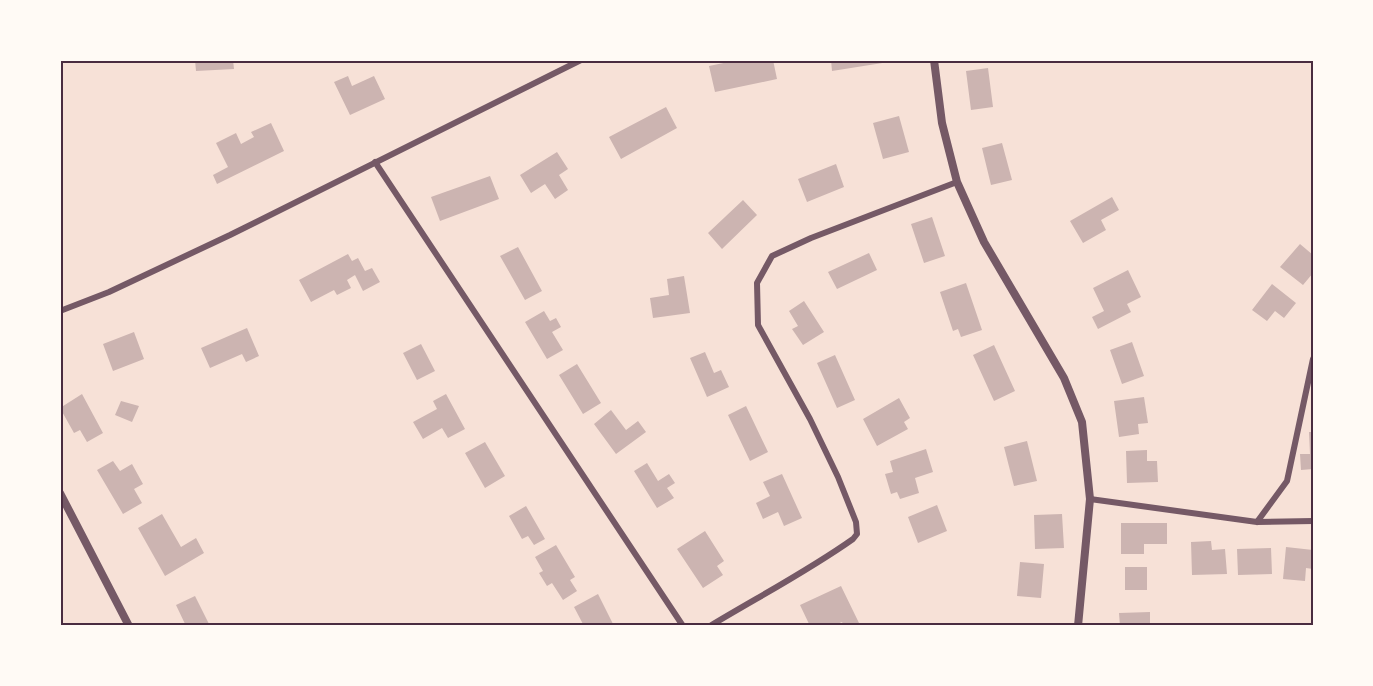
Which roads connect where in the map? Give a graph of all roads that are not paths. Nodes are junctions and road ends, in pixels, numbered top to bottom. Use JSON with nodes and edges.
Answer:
{"nodes":[{"id":1,"x":581,"y":60,"type":"edge"},
{"id":2,"x":934,"y":60,"type":"edge"},
{"id":3,"x":375,"y":162,"type":"junction"},
{"id":4,"x":957,"y":182,"type":"junction"},
{"id":5,"x":60,"y":311,"type":"edge"},
{"id":6,"x":1313,"y":359,"type":"edge"},
{"id":7,"x":60,"y":493,"type":"edge"},
{"id":8,"x":1090,"y":499,"type":"junction"},
{"id":9,"x":1313,"y":521,"type":"edge"},
{"id":10,"x":1257,"y":522,"type":"junction"},
{"id":11,"x":129,"y":626,"type":"edge"},
{"id":12,"x":683,"y":626,"type":"edge"},
{"id":13,"x":710,"y":626,"type":"edge"},
{"id":14,"x":1078,"y":626,"type":"edge"}],
"edges":[{"from":1,"to":3,"type":"street"},
{"from":2,"to":4,"type":"street"},
{"from":3,"to":5,"type":"street"},
{"from":3,"to":12,"type":"street"},
{"from":4,"to":8,"type":"street"},
{"from":4,"to":13,"type":"street"},
{"from":6,"to":10,"type":"street"},
{"from":7,"to":11,"type":"street"},
{"from":8,"to":10,"type":"street"},
{"from":8,"to":14,"type":"street"},
{"from":9,"to":10,"type":"street"}]}
